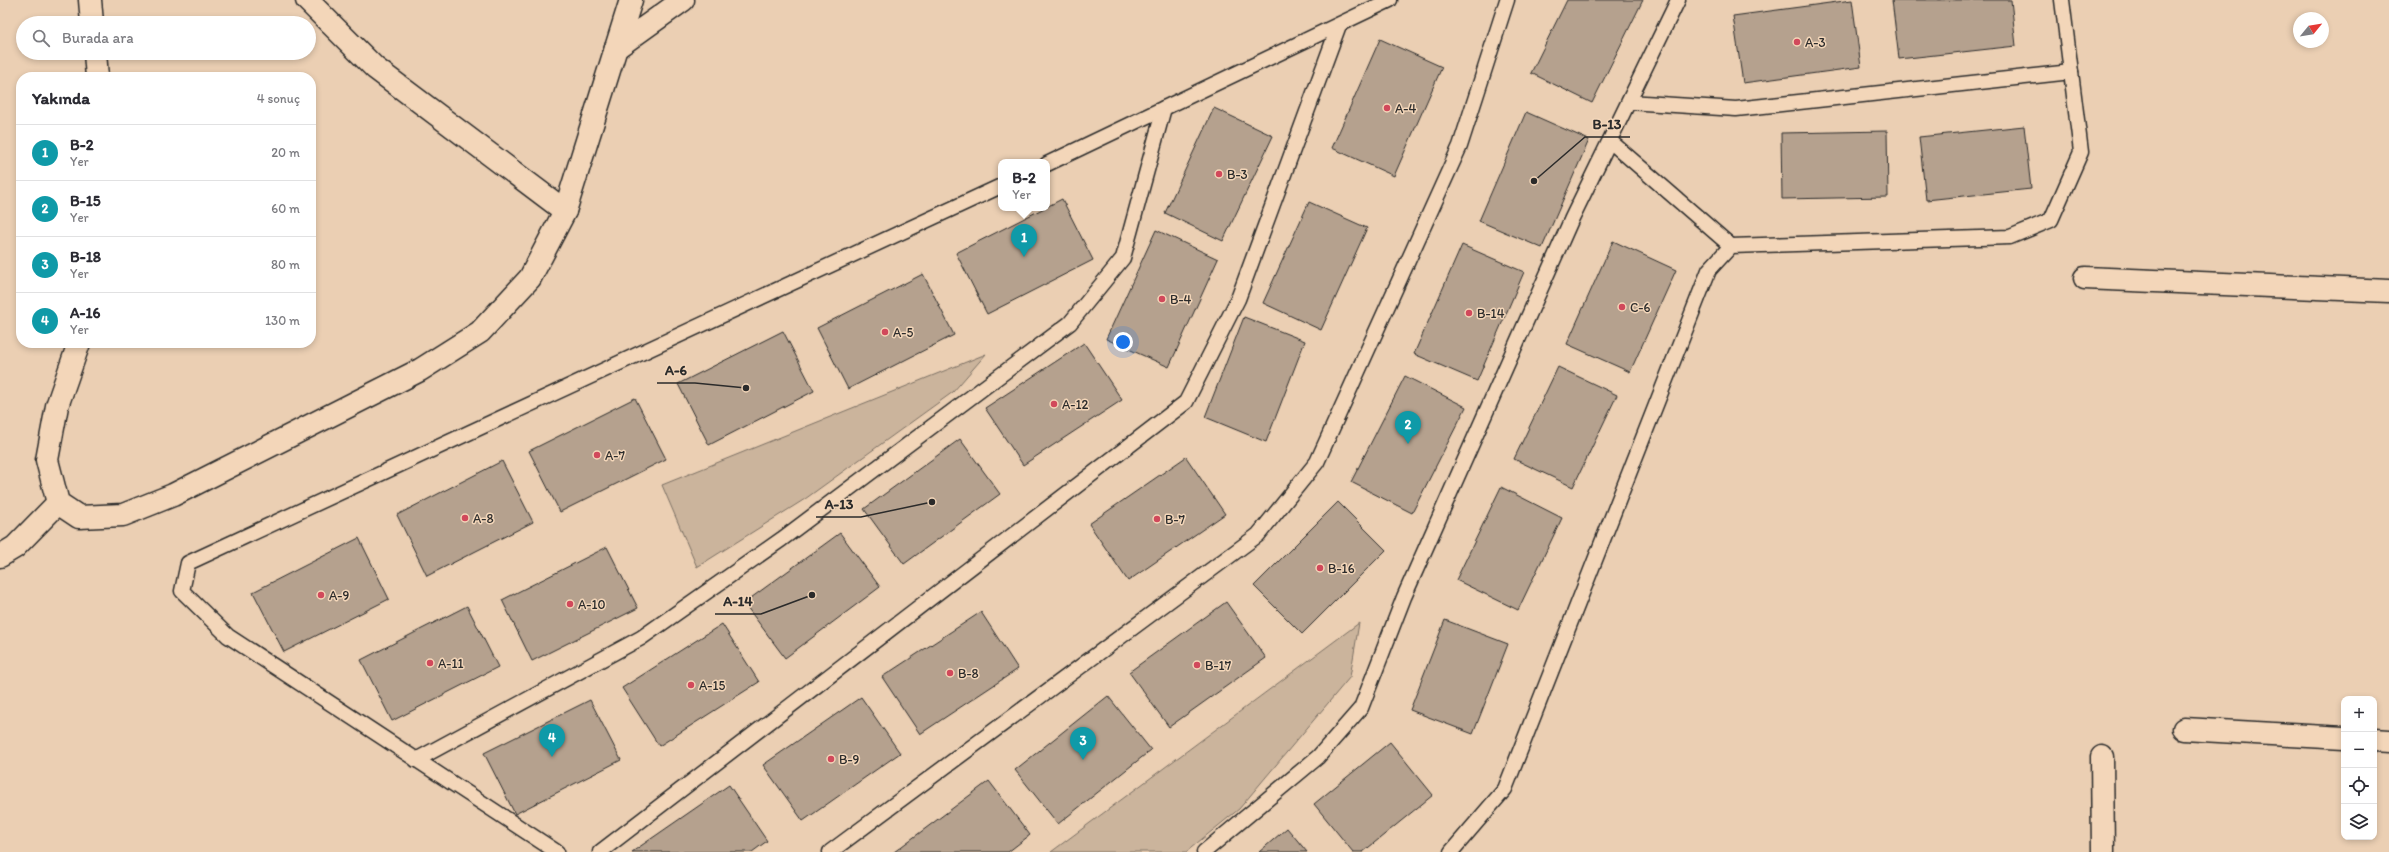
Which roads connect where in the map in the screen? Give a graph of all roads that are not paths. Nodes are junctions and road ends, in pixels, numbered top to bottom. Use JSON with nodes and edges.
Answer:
{"nodes":[{"id":1,"x":90,"y":0,"type":"edge"},
{"id":2,"x":307,"y":0,"type":"edge"},
{"id":3,"x":631,"y":0,"type":"edge"},
{"id":4,"x":683,"y":0,"type":"edge"},
{"id":5,"x":1390,"y":0,"type":"edge"},
{"id":6,"x":1507,"y":0,"type":"edge"},
{"id":7,"x":1678,"y":0,"type":"edge"},
{"id":8,"x":2062,"y":0,"type":"edge"},
{"id":9,"x":91,"y":16,"type":"edge"},
{"id":10,"x":1339,"y":25,"type":"junction"},
{"id":11,"x":616,"y":48,"type":"junction"},
{"id":12,"x":96,"y":60,"type":"edge"},
{"id":13,"x":97,"y":72,"type":"edge"},
{"id":14,"x":2071,"y":72,"type":"junction"},
{"id":15,"x":1629,"y":102,"type":"junction"},
{"id":16,"x":1164,"y":108,"type":"junction"},
{"id":17,"x":1610,"y":141,"type":"junction"},
{"id":18,"x":1050,"y":163,"type":"edge"},
{"id":19,"x":998,"y":187,"type":"edge"},
{"id":20,"x":565,"y":212,"type":"junction"},
{"id":21,"x":1731,"y":246,"type":"junction"},
{"id":22,"x":2084,"y":278,"type":"dead end"},
{"id":23,"x":2389,"y":291,"type":"edge"},
{"id":24,"x":77,"y":348,"type":"edge"},
{"id":25,"x":58,"y":503,"type":"junction"},
{"id":26,"x":0,"y":556,"type":"edge"},
{"id":27,"x":2184,"y":729,"type":"dead end"},
{"id":28,"x":2341,"y":738,"type":"edge"},
{"id":29,"x":2377,"y":740,"type":"edge"},
{"id":30,"x":2389,"y":741,"type":"edge"},
{"id":31,"x":2102,"y":757,"type":"dead end"},
{"id":32,"x":416,"y":760,"type":"junction"},
{"id":33,"x":557,"y":852,"type":"edge"},
{"id":34,"x":600,"y":852,"type":"edge"},
{"id":35,"x":830,"y":852,"type":"edge"},
{"id":36,"x":1204,"y":852,"type":"edge"},
{"id":37,"x":1451,"y":852,"type":"edge"},
{"id":38,"x":2104,"y":852,"type":"edge"}],
"edges":[{"from":1,"to":9,"type":"street"},
{"from":2,"to":20,"type":"street"},
{"from":3,"to":11,"type":"street"},
{"from":4,"to":11,"type":"street"},
{"from":5,"to":10,"type":"lane"},
{"from":6,"to":35,"type":"lane"},
{"from":7,"to":15,"type":"lane"},
{"from":8,"to":14,"type":"lane"},
{"from":10,"to":16,"type":"lane"},
{"from":10,"to":34,"type":"lane"},
{"from":11,"to":20,"type":"street"},
{"from":12,"to":13,"type":"street"},
{"from":14,"to":15,"type":"lane"},
{"from":14,"to":21,"type":"lane"},
{"from":15,"to":17,"type":"lane"},
{"from":16,"to":18,"type":"lane"},
{"from":16,"to":32,"type":"lane"},
{"from":17,"to":21,"type":"lane"},
{"from":17,"to":36,"type":"lane"},
{"from":19,"to":32,"type":"lane"},
{"from":20,"to":25,"type":"street"},
{"from":21,"to":37,"type":"lane"},
{"from":22,"to":23,"type":"street"},
{"from":24,"to":25,"type":"street"},
{"from":25,"to":26,"type":"street"},
{"from":27,"to":28,"type":"street"},
{"from":29,"to":30,"type":"street"},
{"from":31,"to":38,"type":"street"},
{"from":32,"to":33,"type":"lane"}]}
